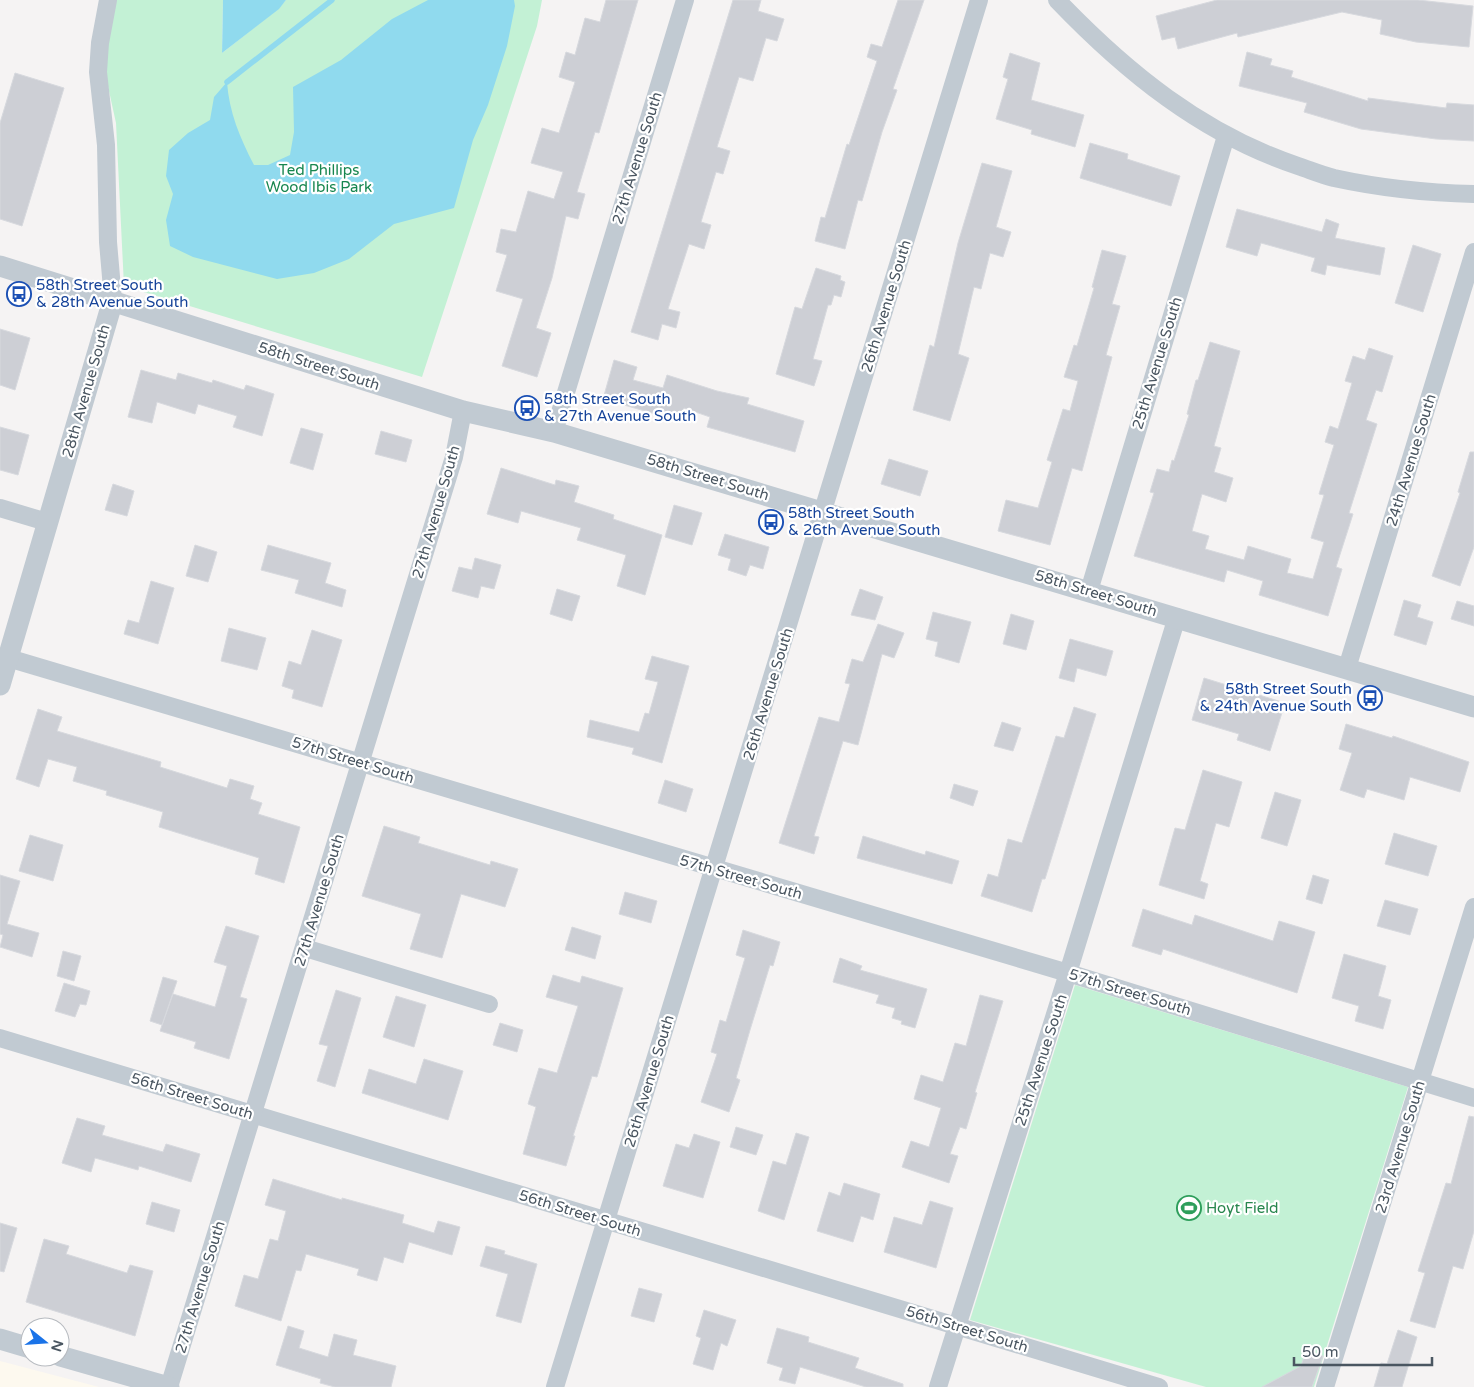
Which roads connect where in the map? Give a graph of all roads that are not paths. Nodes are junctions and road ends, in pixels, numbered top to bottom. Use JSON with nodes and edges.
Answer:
{"nodes":[{"id":1,"x":108,"y":0,"type":"edge"},
{"id":2,"x":685,"y":0,"type":"edge"},
{"id":3,"x":979,"y":0,"type":"edge"},
{"id":4,"x":1056,"y":0,"type":"edge"},
{"id":5,"x":1226,"y":136,"type":"junction"},
{"id":6,"x":1474,"y":194,"type":"edge"},
{"id":7,"x":1474,"y":252,"type":"edge"},
{"id":8,"x":0,"y":266,"type":"edge"},
{"id":9,"x":113,"y":300,"type":"junction"},
{"id":10,"x":463,"y":411,"type":"junction"},
{"id":11,"x":554,"y":432,"type":"junction"},
{"id":12,"x":0,"y":508,"type":"edge"},
{"id":13,"x":824,"y":512,"type":"junction"},
{"id":14,"x":47,"y":522,"type":"junction"},
{"id":15,"x":1088,"y":590,"type":"junction"},
{"id":16,"x":1177,"y":617,"type":"junction"},
{"id":17,"x":8,"y":658,"type":"junction"},
{"id":18,"x":1347,"y":668,"type":"junction"},
{"id":19,"x":0,"y":685,"type":"edge"},
{"id":20,"x":1474,"y":707,"type":"edge"},
{"id":21,"x":360,"y":762,"type":"junction"},
{"id":22,"x":714,"y":869,"type":"junction"},
{"id":23,"x":1474,"y":907,"type":"edge"},
{"id":24,"x":304,"y":948,"type":"junction"},
{"id":25,"x":1068,"y":973,"type":"junction"},
{"id":26,"x":489,"y":1004,"type":"dead end"},
{"id":27,"x":0,"y":1038,"type":"edge"},
{"id":28,"x":1421,"y":1081,"type":"junction"},
{"id":29,"x":1474,"y":1098,"type":"edge"},
{"id":30,"x":253,"y":1114,"type":"junction"},
{"id":31,"x":606,"y":1221,"type":"junction"},
{"id":32,"x":956,"y":1326,"type":"junction"},
{"id":33,"x":0,"y":1339,"type":"edge"},
{"id":34,"x":20,"y":1345,"type":"edge"},
{"id":35,"x":70,"y":1359,"type":"edge"},
{"id":36,"x":169,"y":1387,"type":"edge"},
{"id":37,"x":556,"y":1387,"type":"edge"},
{"id":38,"x":938,"y":1387,"type":"edge"},
{"id":39,"x":1159,"y":1387,"type":"edge"},
{"id":40,"x":1325,"y":1387,"type":"edge"}],
"edges":[{"from":1,"to":9,"type":"street","name":"28th Avenue South"},
{"from":2,"to":11,"type":"street","name":"27th Avenue South"},
{"from":3,"to":13,"type":"street","name":"26th Avenue South"},
{"from":4,"to":5,"type":"street"},
{"from":5,"to":6,"type":"street"},
{"from":5,"to":15,"type":"street","name":"25th Avenue South"},
{"from":7,"to":18,"type":"street","name":"24th Avenue South"},
{"from":8,"to":9,"type":"street","name":"58th Street South"},
{"from":9,"to":10,"type":"street","name":"58th Street South"},
{"from":9,"to":14,"type":"street","name":"28th Avenue South"},
{"from":10,"to":11,"type":"street","name":"58th Street South"},
{"from":10,"to":21,"type":"street","name":"27th Avenue South"},
{"from":11,"to":13,"type":"street","name":"58th Street South"},
{"from":12,"to":14,"type":"street"},
{"from":13,"to":15,"type":"street","name":"58th Street South"},
{"from":13,"to":22,"type":"street","name":"26th Avenue South"},
{"from":14,"to":17,"type":"street","name":"28th Avenue South"},
{"from":15,"to":16,"type":"street","name":"58th Street South"},
{"from":16,"to":18,"type":"street","name":"58th Street South"},
{"from":16,"to":25,"type":"street","name":"25th Avenue South"},
{"from":17,"to":19,"type":"street","name":"28th Avenue South"},
{"from":17,"to":21,"type":"street","name":"57th Street South"},
{"from":18,"to":20,"type":"street","name":"58th Street South"},
{"from":21,"to":22,"type":"street","name":"57th Street South"},
{"from":21,"to":24,"type":"street","name":"27th Avenue South"},
{"from":22,"to":25,"type":"street","name":"57th Street South"},
{"from":22,"to":31,"type":"street","name":"26th Avenue South"},
{"from":23,"to":28,"type":"street","name":"23rd Avenue South"},
{"from":24,"to":26,"type":"street"},
{"from":24,"to":30,"type":"street","name":"27th Avenue South"},
{"from":25,"to":28,"type":"street","name":"57th Street South"},
{"from":25,"to":32,"type":"street","name":"25th Avenue South"},
{"from":27,"to":30,"type":"street","name":"56th Street South"},
{"from":28,"to":29,"type":"street","name":"57th Street South"},
{"from":28,"to":40,"type":"street","name":"23rd Avenue South"},
{"from":30,"to":31,"type":"street","name":"56th Street South"},
{"from":30,"to":36,"type":"street","name":"27th Avenue South"},
{"from":31,"to":32,"type":"street","name":"56th Street South"},
{"from":31,"to":37,"type":"street","name":"26th Avenue South"},
{"from":32,"to":38,"type":"street","name":"25th Avenue South"},
{"from":32,"to":39,"type":"street","name":"56th Street South"},
{"from":33,"to":34,"type":"street"},
{"from":35,"to":36,"type":"street"}]}
